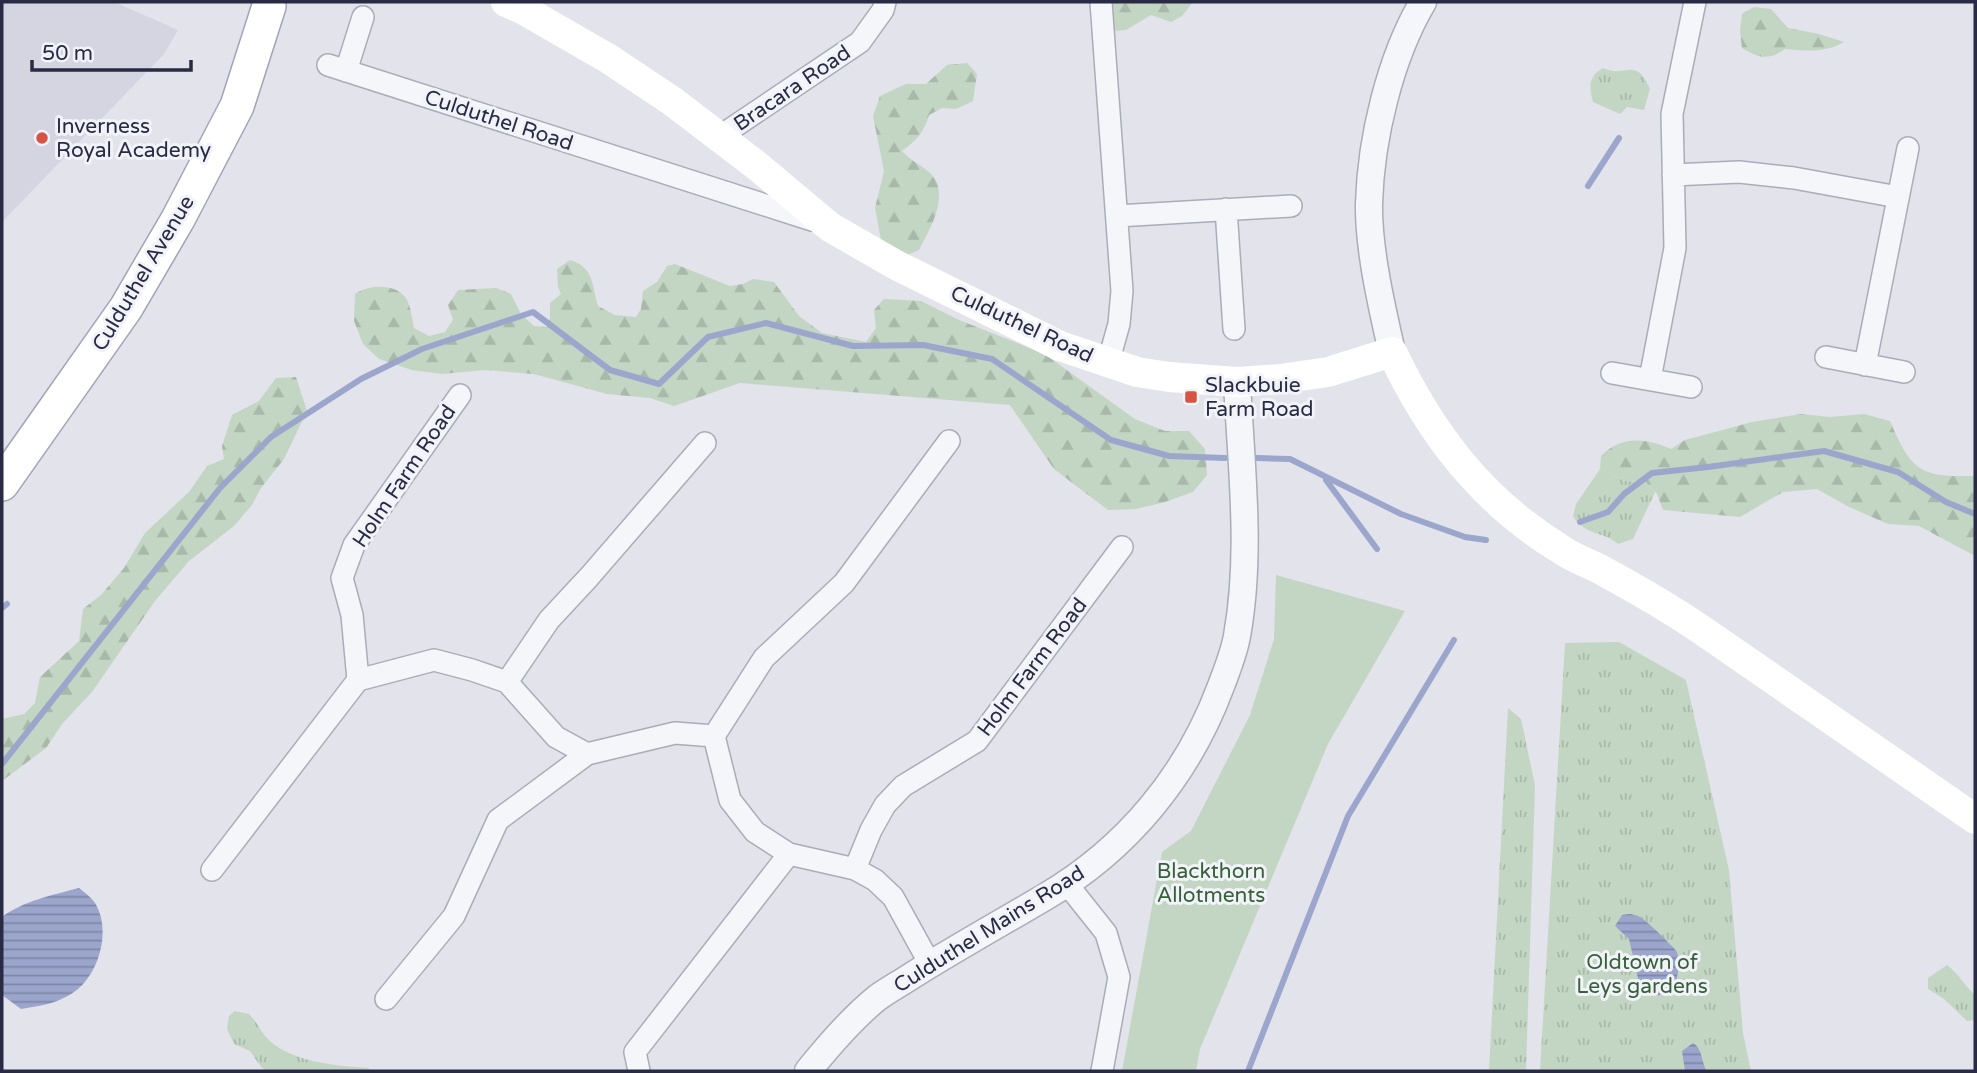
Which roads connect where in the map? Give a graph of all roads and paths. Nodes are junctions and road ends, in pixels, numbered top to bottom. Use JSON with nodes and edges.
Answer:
{"nodes":[{"id":1,"x":506,"y":2,"type":"edge"},
{"id":2,"x":884,"y":2,"type":"edge"},
{"id":3,"x":1101,"y":2,"type":"edge"},
{"id":4,"x":1423,"y":2,"type":"edge"},
{"id":5,"x":1695,"y":2,"type":"edge"},
{"id":6,"x":269,"y":3,"type":"edge"},
{"id":7,"x":363,"y":17,"type":"dead end"},
{"id":8,"x":719,"y":137,"type":"junction"},
{"id":9,"x":1908,"y":148,"type":"dead end"},
{"id":10,"x":1673,"y":175,"type":"junction"},
{"id":11,"x":1898,"y":197,"type":"junction"},
{"id":12,"x":1292,"y":206,"type":"dead end"},
{"id":13,"x":1226,"y":209,"type":"junction"},
{"id":14,"x":1117,"y":216,"type":"junction"},
{"id":15,"x":830,"y":227,"type":"junction"},
{"id":16,"x":1234,"y":329,"type":"dead end"},
{"id":17,"x":1392,"y":352,"type":"junction"},
{"id":18,"x":1826,"y":357,"type":"dead end"},
{"id":19,"x":1108,"y":363,"type":"junction"},
{"id":20,"x":1865,"y":365,"type":"junction"},
{"id":21,"x":1904,"y":372,"type":"dead end"},
{"id":22,"x":1612,"y":373,"type":"dead end"},
{"id":23,"x":1650,"y":379,"type":"junction"},
{"id":24,"x":1237,"y":382,"type":"junction"},
{"id":25,"x":1691,"y":387,"type":"dead end"},
{"id":26,"x":460,"y":395,"type":"dead end"},
{"id":27,"x":949,"y":441,"type":"dead end"},
{"id":28,"x":705,"y":443,"type":"dead end"},
{"id":29,"x":2,"y":484,"type":"edge"},
{"id":30,"x":1122,"y":547,"type":"dead end"},
{"id":31,"x":358,"y":680,"type":"junction"},
{"id":32,"x":508,"y":682,"type":"junction"},
{"id":33,"x":714,"y":736,"type":"junction"},
{"id":34,"x":587,"y":754,"type":"junction"},
{"id":35,"x":1975,"y":819,"type":"edge"},
{"id":36,"x":789,"y":854,"type":"junction"},
{"id":37,"x":855,"y":869,"type":"junction"},
{"id":38,"x":212,"y":870,"type":"dead end"},
{"id":39,"x":1067,"y":884,"type":"junction"},
{"id":40,"x":930,"y":964,"type":"junction"},
{"id":41,"x":386,"y":999,"type":"dead end"},
{"id":42,"x":639,"y":1071,"type":"edge"},
{"id":43,"x":808,"y":1071,"type":"edge"},
{"id":44,"x":1102,"y":1071,"type":"edge"}],
"edges":[{"from":1,"to":8,"type":"main road","name":"Culduthel Road"},
{"from":2,"to":8,"type":"street","name":"Bracara Road"},
{"from":3,"to":14,"type":"street"},
{"from":4,"to":17,"type":"street"},
{"from":5,"to":10,"type":"street"},
{"from":6,"to":29,"type":"main road","name":"Culduthel Avenue"},
{"from":7,"to":15,"type":"street","name":"Culduthel Road"},
{"from":8,"to":15,"type":"main road","name":"Culduthel Road"},
{"from":9,"to":11,"type":"street"},
{"from":10,"to":11,"type":"street"},
{"from":10,"to":23,"type":"street"},
{"from":11,"to":20,"type":"street"},
{"from":12,"to":13,"type":"street"},
{"from":13,"to":14,"type":"street"},
{"from":13,"to":16,"type":"street"},
{"from":14,"to":19,"type":"street"},
{"from":15,"to":19,"type":"main road","name":"Culduthel Road"},
{"from":17,"to":24,"type":"main road","name":"Culduthel Road"},
{"from":17,"to":35,"type":"main road"},
{"from":18,"to":20,"type":"street"},
{"from":19,"to":24,"type":"main road","name":"Culduthel Road"},
{"from":20,"to":21,"type":"street"},
{"from":22,"to":23,"type":"street"},
{"from":23,"to":25,"type":"street"},
{"from":24,"to":39,"type":"street","name":"Culduthel Mains Road"},
{"from":26,"to":31,"type":"street","name":"Holm Farm Road"},
{"from":27,"to":33,"type":"street"},
{"from":28,"to":32,"type":"street"},
{"from":30,"to":37,"type":"street","name":"Holm Farm Road"},
{"from":31,"to":32,"type":"street"},
{"from":31,"to":38,"type":"street"},
{"from":32,"to":34,"type":"street"},
{"from":33,"to":34,"type":"street"},
{"from":33,"to":36,"type":"street"},
{"from":34,"to":41,"type":"street"},
{"from":36,"to":37,"type":"street"},
{"from":36,"to":42,"type":"street"},
{"from":37,"to":40,"type":"street"},
{"from":39,"to":40,"type":"street","name":"Culduthel Mains Road"},
{"from":39,"to":44,"type":"street"},
{"from":40,"to":43,"type":"street","name":"Culduthel Mains Road"}]}
